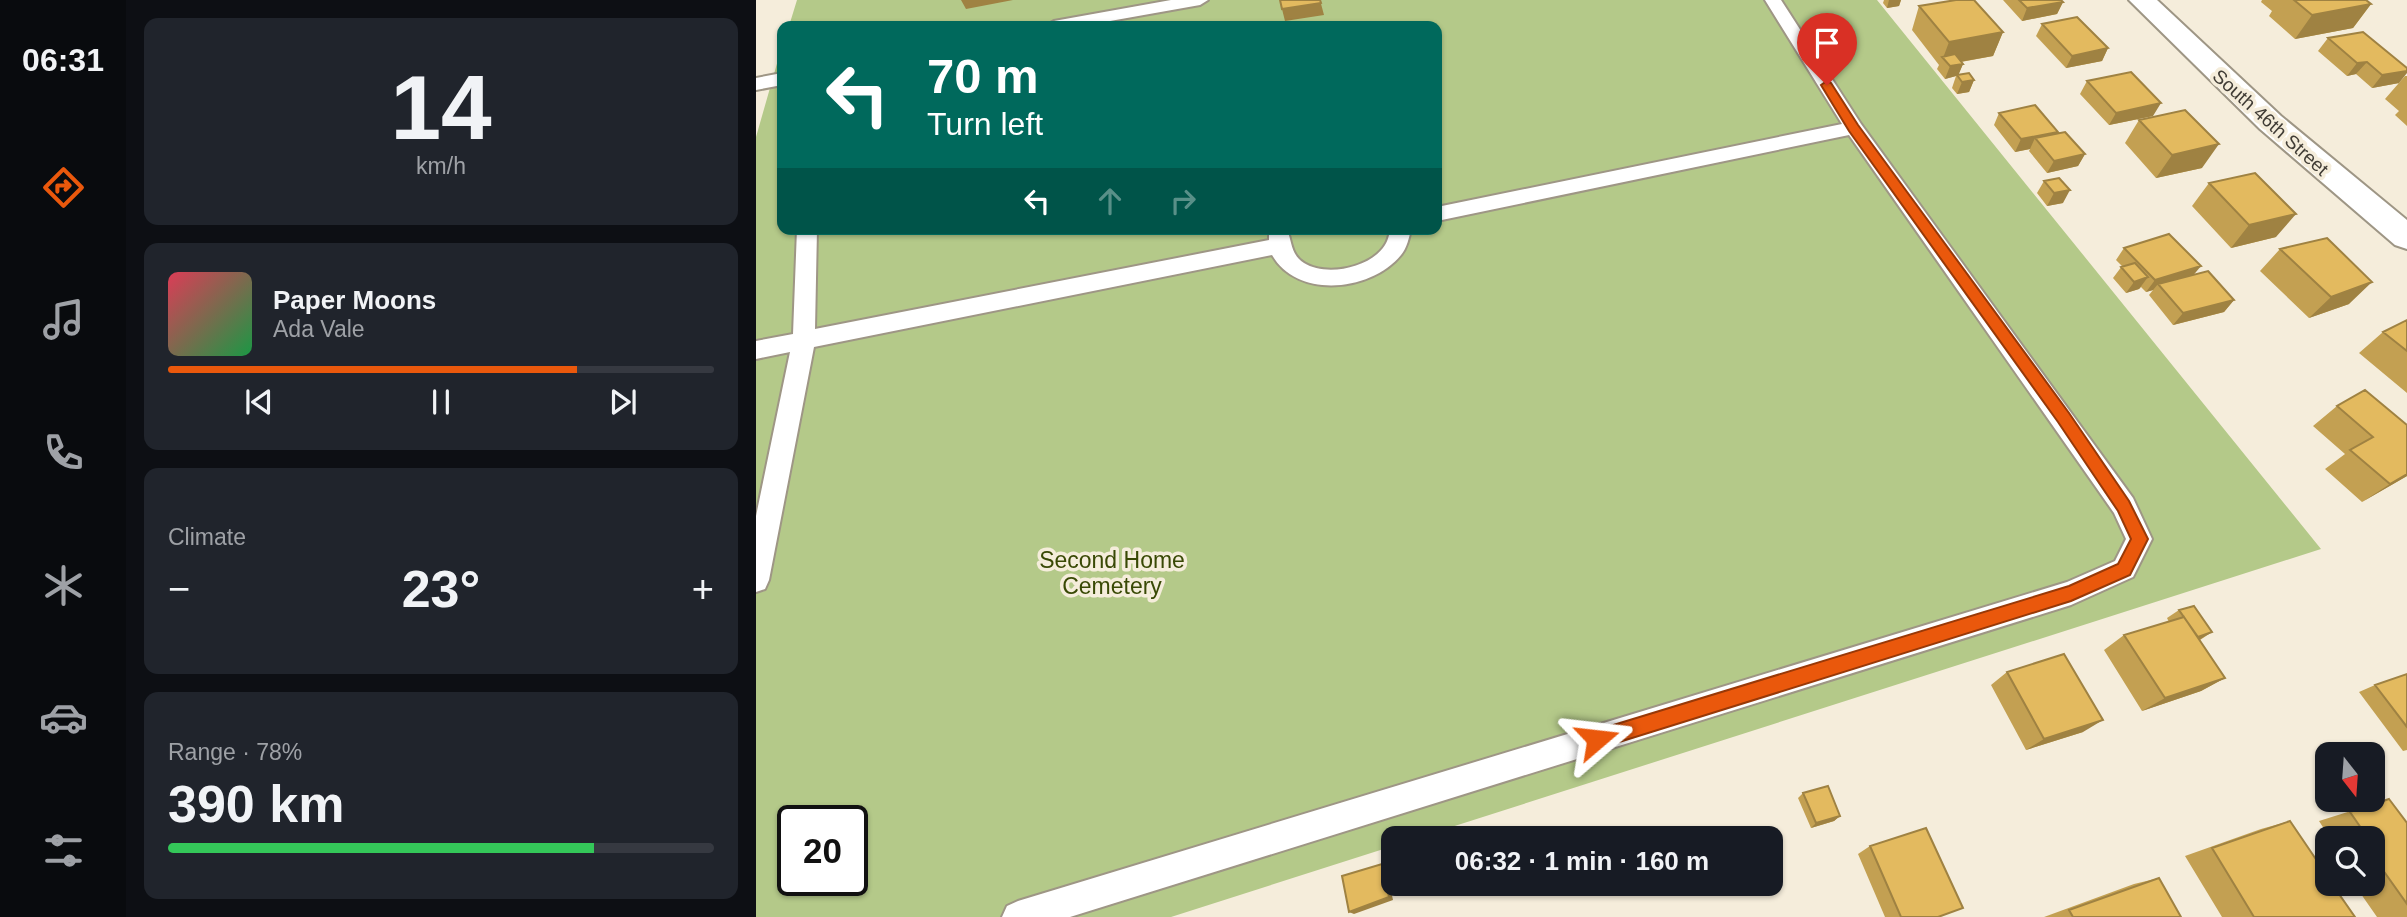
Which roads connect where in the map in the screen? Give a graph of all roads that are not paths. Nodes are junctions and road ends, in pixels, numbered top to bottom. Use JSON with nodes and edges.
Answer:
{"nodes":[{"id":1,"x":1200,"y":0,"type":"edge"},
{"id":2,"x":1773,"y":0,"type":"edge"},
{"id":3,"x":2142,"y":0,"type":"edge"},
{"id":4,"x":1082,"y":21,"type":"edge"},
{"id":5,"x":777,"y":80,"type":"edge"},
{"id":6,"x":756,"y":84,"type":"edge"},
{"id":7,"x":1854,"y":128,"type":"junction"},
{"id":8,"x":1442,"y":213,"type":"edge"},
{"id":9,"x":807,"y":235,"type":"edge"},
{"id":10,"x":1401,"y":235,"type":"edge"},
{"id":11,"x":2407,"y":237,"type":"edge"},
{"id":12,"x":1278,"y":238,"type":"edge"},
{"id":13,"x":804,"y":340,"type":"junction"},
{"id":14,"x":756,"y":350,"type":"edge"},
{"id":15,"x":756,"y":580,"type":"edge"},
{"id":16,"x":1018,"y":917,"type":"edge"}],
"edges":[{"from":1,"to":4,"type":"lane"},
{"from":2,"to":7,"type":"lane"},
{"from":3,"to":11,"type":"street","name":"South 46th Street"},
{"from":5,"to":6,"type":"lane"},
{"from":7,"to":8,"type":"lane"},
{"from":7,"to":16,"type":"lane"},
{"from":9,"to":13,"type":"lane"},
{"from":10,"to":12,"type":"lane"},
{"from":12,"to":13,"type":"lane"},
{"from":13,"to":14,"type":"lane"},
{"from":13,"to":15,"type":"lane"}]}
